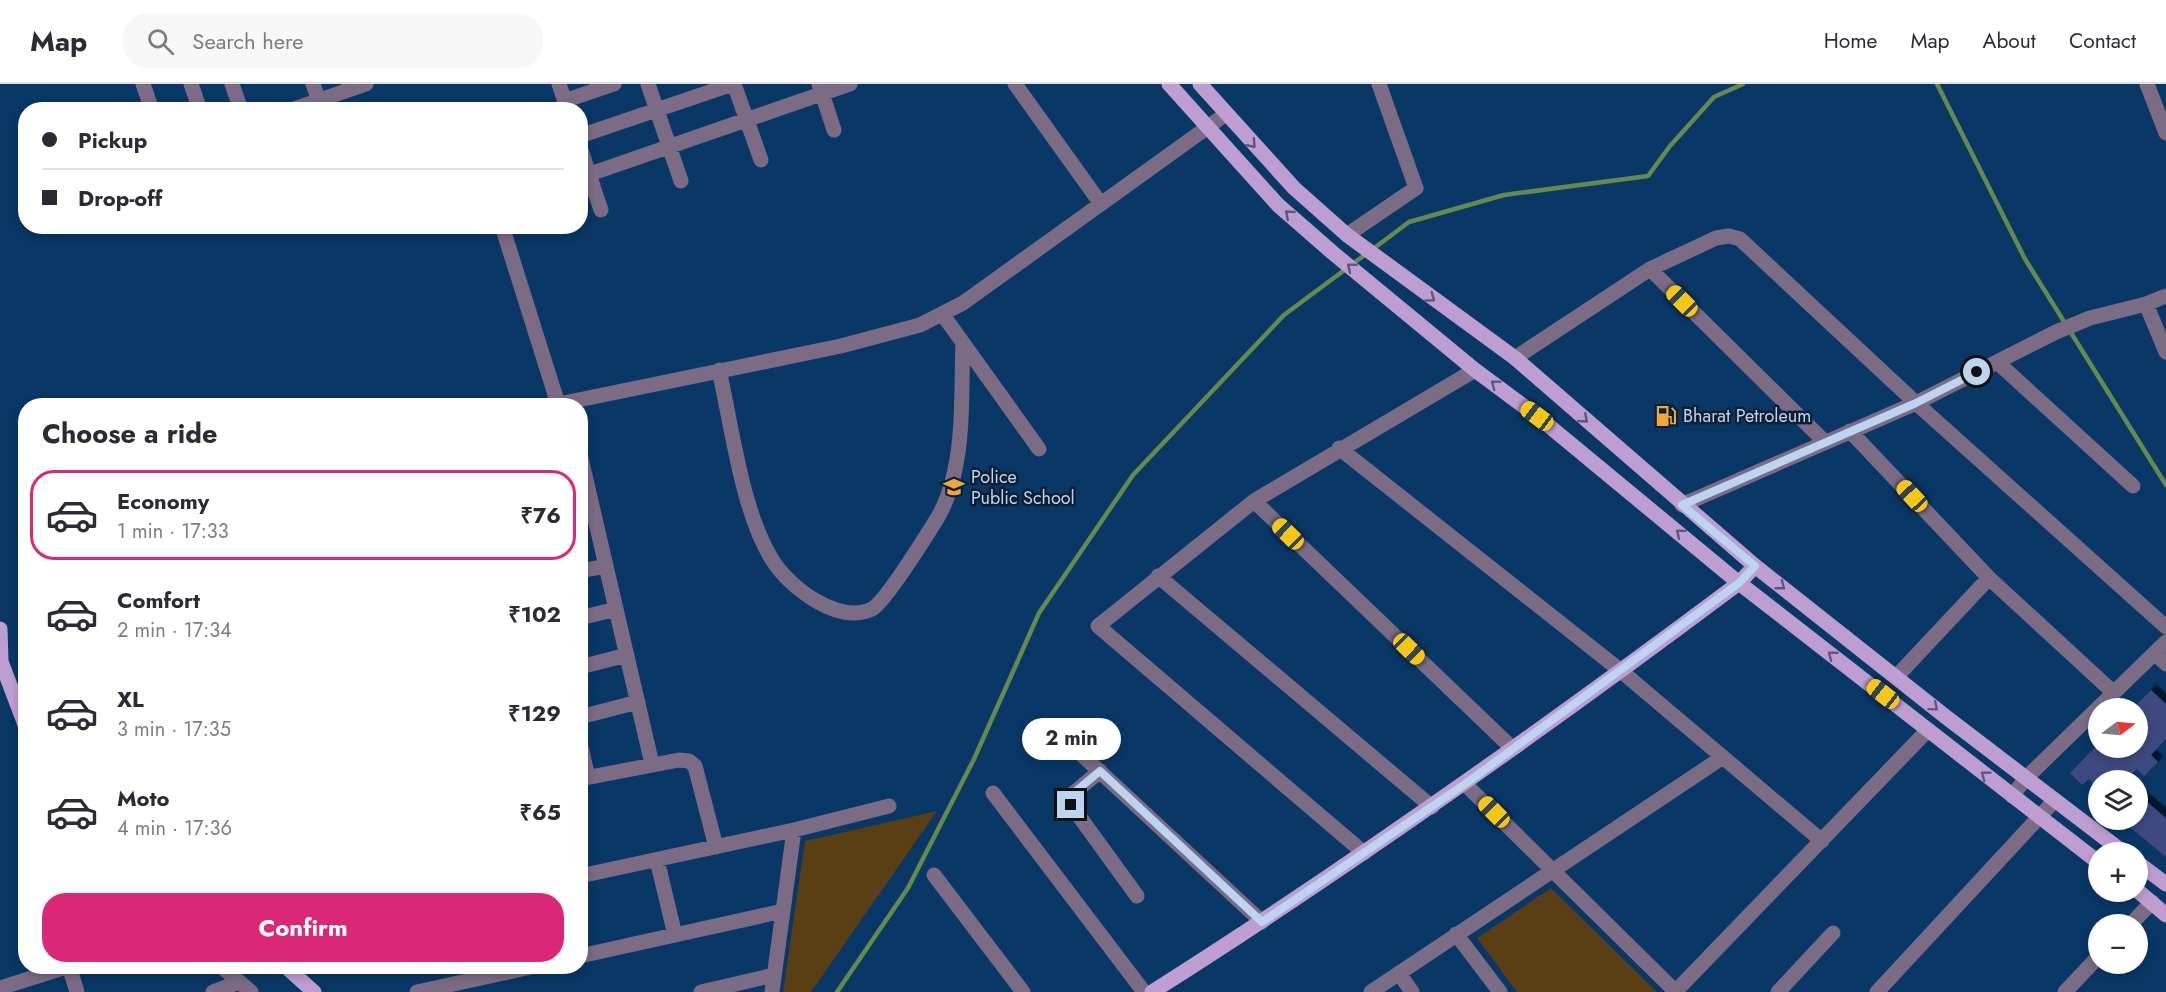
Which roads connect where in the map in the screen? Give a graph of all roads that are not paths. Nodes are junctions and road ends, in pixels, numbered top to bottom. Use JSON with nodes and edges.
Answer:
{"nodes":[{"id":1,"x":143,"y":84,"type":"edge"},
{"id":2,"x":191,"y":84,"type":"edge"},
{"id":3,"x":232,"y":84,"type":"edge"},
{"id":4,"x":313,"y":84,"type":"edge"},
{"id":5,"x":559,"y":84,"type":"edge"},
{"id":6,"x":614,"y":84,"type":"edge"},
{"id":7,"x":648,"y":84,"type":"edge"},
{"id":8,"x":734,"y":84,"type":"edge"},
{"id":9,"x":850,"y":84,"type":"edge"},
{"id":10,"x":1015,"y":84,"type":"edge"},
{"id":11,"x":1169,"y":84,"type":"edge"},
{"id":12,"x":1200,"y":84,"type":"edge"},
{"id":13,"x":1379,"y":84,"type":"edge"},
{"id":14,"x":2147,"y":84,"type":"edge"},
{"id":15,"x":358,"y":85,"type":"edge"},
{"id":16,"x":821,"y":89,"type":"edge"},
{"id":17,"x":319,"y":101,"type":"junction"},
{"id":18,"x":149,"y":102,"type":"edge"},
{"id":19,"x":197,"y":102,"type":"edge"},
{"id":20,"x":238,"y":102,"type":"edge"},
{"id":21,"x":316,"y":102,"type":"edge"},
{"id":22,"x":565,"y":102,"type":"edge"},
{"id":23,"x":573,"y":102,"type":"edge"},
{"id":24,"x":657,"y":110,"type":"junction"},
{"id":25,"x":1226,"y":114,"type":"junction"},
{"id":26,"x":747,"y":120,"type":"junction"},
{"id":27,"x":1207,"y":128,"type":"junction"},
{"id":28,"x":834,"y":130,"type":"dead end"},
{"id":29,"x":588,"y":133,"type":"edge"},
{"id":30,"x":2166,"y":133,"type":"edge"},
{"id":31,"x":669,"y":147,"type":"junction"},
{"id":32,"x":761,"y":160,"type":"dead end"},
{"id":33,"x":588,"y":169,"type":"edge"},
{"id":34,"x":590,"y":174,"type":"junction"},
{"id":35,"x":681,"y":181,"type":"dead end"},
{"id":36,"x":1101,"y":204,"type":"junction"},
{"id":37,"x":602,"y":210,"type":"dead end"},
{"id":38,"x":504,"y":234,"type":"edge"},
{"id":39,"x":1347,"y":234,"type":"junction"},
{"id":40,"x":1650,"y":269,"type":"junction"},
{"id":41,"x":2166,"y":296,"type":"edge"},
{"id":42,"x":2146,"y":304,"type":"junction"},
{"id":43,"x":943,"y":315,"type":"junction"},
{"id":44,"x":963,"y":343,"type":"junction"},
{"id":45,"x":2166,"y":352,"type":"edge"},
{"id":46,"x":1515,"y":358,"type":"junction"},
{"id":47,"x":1997,"y":362,"type":"junction"},
{"id":48,"x":719,"y":370,"type":"junction"},
{"id":49,"x":1475,"y":370,"type":"junction"},
{"id":50,"x":554,"y":398,"type":"edge"},
{"id":51,"x":585,"y":398,"type":"edge"},
{"id":52,"x":1916,"y":403,"type":"junction"},
{"id":53,"x":1850,"y":431,"type":"junction"},
{"id":54,"x":1825,"y":442,"type":"junction"},
{"id":55,"x":1339,"y":448,"type":"junction"},
{"id":56,"x":1039,"y":449,"type":"dead end"},
{"id":57,"x":2133,"y":486,"type":"dead end"},
{"id":58,"x":1254,"y":501,"type":"junction"},
{"id":59,"x":1682,"y":505,"type":"junction"},
{"id":60,"x":588,"y":518,"type":"edge"},
{"id":61,"x":606,"y":566,"type":"junction"},
{"id":62,"x":1755,"y":566,"type":"junction"},
{"id":63,"x":588,"y":569,"type":"edge"},
{"id":64,"x":1158,"y":576,"type":"junction"},
{"id":65,"x":1989,"y":579,"type":"junction"},
{"id":66,"x":1739,"y":583,"type":"junction"},
{"id":67,"x":616,"y":609,"type":"junction"},
{"id":68,"x":588,"y":616,"type":"edge"},
{"id":69,"x":2166,"y":627,"type":"edge"},
{"id":70,"x":0,"y":629,"type":"edge"},
{"id":71,"x":2162,"y":653,"type":"edge"},
{"id":72,"x":627,"y":655,"type":"junction"},
{"id":73,"x":1,"y":664,"type":"edge"},
{"id":74,"x":588,"y":665,"type":"edge"},
{"id":75,"x":1621,"y":671,"type":"junction"},
{"id":76,"x":1897,"y":676,"type":"junction"},
{"id":77,"x":2114,"y":693,"type":"junction"},
{"id":78,"x":638,"y":702,"type":"junction"},
{"id":79,"x":18,"y":707,"type":"edge"},
{"id":80,"x":588,"y":715,"type":"edge"},
{"id":81,"x":1054,"y":729,"type":"dead end"},
{"id":82,"x":1927,"y":731,"type":"junction"},
{"id":83,"x":1512,"y":748,"type":"junction"},
{"id":84,"x":1723,"y":757,"type":"junction"},
{"id":85,"x":652,"y":764,"type":"junction"},
{"id":86,"x":1100,"y":771,"type":"junction"},
{"id":87,"x":588,"y":777,"type":"edge"},
{"id":88,"x":2026,"y":778,"type":"junction"},
{"id":89,"x":1465,"y":784,"type":"junction"},
{"id":90,"x":993,"y":793,"type":"dead end"},
{"id":91,"x":2012,"y":796,"type":"junction"},
{"id":92,"x":2055,"y":800,"type":"junction"},
{"id":93,"x":889,"y":806,"type":"dead end"},
{"id":94,"x":1432,"y":807,"type":"junction"},
{"id":95,"x":2041,"y":818,"type":"junction"},
{"id":96,"x":794,"y":830,"type":"junction"},
{"id":97,"x":1822,"y":841,"type":"junction"},
{"id":98,"x":2110,"y":842,"type":"edge"},
{"id":99,"x":716,"y":847,"type":"junction"},
{"id":100,"x":1364,"y":853,"type":"junction"},
{"id":101,"x":2088,"y":854,"type":"edge"},
{"id":102,"x":657,"y":860,"type":"junction"},
{"id":103,"x":1552,"y":870,"type":"junction"},
{"id":104,"x":2148,"y":871,"type":"edge"},
{"id":105,"x":588,"y":874,"type":"edge"},
{"id":106,"x":934,"y":875,"type":"dead end"},
{"id":107,"x":2166,"y":885,"type":"edge"},
{"id":108,"x":1137,"y":896,"type":"dead end"},
{"id":109,"x":2148,"y":899,"type":"edge"},
{"id":110,"x":2152,"y":902,"type":"junction"},
{"id":111,"x":783,"y":911,"type":"junction"},
{"id":112,"x":2141,"y":914,"type":"edge"},
{"id":113,"x":2166,"y":915,"type":"edge"},
{"id":114,"x":1262,"y":922,"type":"junction"},
{"id":115,"x":1833,"y":933,"type":"dead end"},
{"id":116,"x":1456,"y":934,"type":"junction"},
{"id":117,"x":675,"y":935,"type":"junction"},
{"id":118,"x":588,"y":954,"type":"edge"},
{"id":119,"x":2088,"y":968,"type":"edge"},
{"id":120,"x":1399,"y":973,"type":"junction"},
{"id":121,"x":44,"y":974,"type":"edge"},
{"id":122,"x":71,"y":974,"type":"edge"},
{"id":123,"x":230,"y":974,"type":"edge"},
{"id":124,"x":294,"y":974,"type":"edge"},
{"id":125,"x":499,"y":974,"type":"edge"},
{"id":126,"x":774,"y":975,"type":"junction"},
{"id":127,"x":239,"y":982,"type":"junction"},
{"id":128,"x":0,"y":988,"type":"edge"},
{"id":129,"x":77,"y":992,"type":"edge"},
{"id":130,"x":213,"y":992,"type":"edge"},
{"id":131,"x":251,"y":992,"type":"edge"},
{"id":132,"x":314,"y":992,"type":"edge"},
{"id":133,"x":417,"y":992,"type":"edge"},
{"id":134,"x":700,"y":992,"type":"edge"},
{"id":135,"x":772,"y":992,"type":"edge"},
{"id":136,"x":1023,"y":992,"type":"edge"},
{"id":137,"x":1144,"y":992,"type":"edge"},
{"id":138,"x":1152,"y":992,"type":"edge"},
{"id":139,"x":1371,"y":992,"type":"edge"},
{"id":140,"x":1412,"y":992,"type":"edge"},
{"id":141,"x":1500,"y":992,"type":"edge"},
{"id":142,"x":1675,"y":992,"type":"edge"},
{"id":143,"x":1778,"y":992,"type":"edge"},
{"id":144,"x":1877,"y":992,"type":"edge"},
{"id":145,"x":2065,"y":992,"type":"edge"}],
"edges":[{"from":1,"to":18,"type":"street"},
{"from":2,"to":19,"type":"street"},
{"from":3,"to":20,"type":"street"},
{"from":4,"to":17,"type":"street"},
{"from":5,"to":22,"type":"street"},
{"from":6,"to":23,"type":"street"},
{"from":7,"to":24,"type":"street"},
{"from":8,"to":24,"type":"street"},
{"from":8,"to":26,"type":"street"},
{"from":9,"to":16,"type":"street"},
{"from":10,"to":36,"type":"street"},
{"from":11,"to":27,"type":"main road"},
{"from":12,"to":25,"type":"main road"},
{"from":13,"to":39,"type":"street"},
{"from":14,"to":30,"type":"street"},
{"from":15,"to":17,"type":"street"},
{"from":16,"to":26,"type":"street"},
{"from":16,"to":28,"type":"street"},
{"from":17,"to":21,"type":"street"},
{"from":24,"to":29,"type":"street"},
{"from":24,"to":31,"type":"street"},
{"from":25,"to":27,"type":"street"},
{"from":25,"to":39,"type":"main road","one_way":true},
{"from":26,"to":31,"type":"street"},
{"from":26,"to":32,"type":"street"},
{"from":27,"to":36,"type":"street"},
{"from":49,"to":27,"type":"main road","one_way":true},
{"from":31,"to":34,"type":"street"},
{"from":31,"to":35,"type":"street"},
{"from":33,"to":34,"type":"street"},
{"from":34,"to":37,"type":"street"},
{"from":36,"to":43,"type":"street"},
{"from":38,"to":50,"type":"street"},
{"from":39,"to":46,"type":"main road","one_way":true},
{"from":40,"to":46,"type":"street"},
{"from":40,"to":52,"type":"street"},
{"from":40,"to":54,"type":"street"},
{"from":41,"to":42,"type":"street"},
{"from":42,"to":45,"type":"street"},
{"from":42,"to":47,"type":"street"},
{"from":43,"to":44,"type":"street"},
{"from":43,"to":48,"type":"street"},
{"from":44,"to":48,"type":"street"},
{"from":44,"to":56,"type":"street"},
{"from":46,"to":59,"type":"main road","one_way":true},
{"from":47,"to":52,"type":"street"},
{"from":47,"to":57,"type":"street"},
{"from":48,"to":51,"type":"street"},
{"from":49,"to":55,"type":"street"},
{"from":66,"to":49,"type":"main road","one_way":true},
{"from":52,"to":53,"type":"street"},
{"from":52,"to":69,"type":"street"},
{"from":53,"to":54,"type":"street"},
{"from":53,"to":65,"type":"street"},
{"from":54,"to":59,"type":"street"},
{"from":55,"to":58,"type":"street"},
{"from":55,"to":75,"type":"street"},
{"from":58,"to":64,"type":"street"},
{"from":58,"to":83,"type":"street"},
{"from":59,"to":62,"type":"main road"},
{"from":60,"to":61,"type":"street"},
{"from":61,"to":63,"type":"street"},
{"from":61,"to":67,"type":"street"},
{"from":62,"to":66,"type":"main road"},
{"from":62,"to":76,"type":"main road","one_way":true},
{"from":64,"to":94,"type":"street"},
{"from":64,"to":100,"type":"street"},
{"from":65,"to":76,"type":"street"},
{"from":65,"to":77,"type":"street"},
{"from":66,"to":75,"type":"main road"},
{"from":82,"to":66,"type":"main road","one_way":true},
{"from":67,"to":68,"type":"street"},
{"from":67,"to":72,"type":"street"},
{"from":70,"to":73,"type":"main road"},
{"from":71,"to":77,"type":"street"},
{"from":72,"to":74,"type":"street"},
{"from":72,"to":78,"type":"street"},
{"from":73,"to":79,"type":"main road"},
{"from":75,"to":83,"type":"main road"},
{"from":75,"to":84,"type":"street"},
{"from":76,"to":88,"type":"main road","one_way":true},
{"from":77,"to":88,"type":"street"},
{"from":78,"to":80,"type":"street"},
{"from":78,"to":85,"type":"street"},
{"from":81,"to":86,"type":"street"},
{"from":91,"to":82,"type":"main road","one_way":true},
{"from":82,"to":97,"type":"street"},
{"from":83,"to":89,"type":"main road"},
{"from":84,"to":97,"type":"street"},
{"from":84,"to":103,"type":"street"},
{"from":85,"to":87,"type":"street"},
{"from":85,"to":99,"type":"street"},
{"from":86,"to":108,"type":"street"},
{"from":86,"to":114,"type":"street"},
{"from":88,"to":91,"type":"street"},
{"from":88,"to":92,"type":"main road"},
{"from":89,"to":94,"type":"main road"},
{"from":89,"to":103,"type":"street"},
{"from":90,"to":137,"type":"street"},
{"from":91,"to":95,"type":"main road"},
{"from":92,"to":95,"type":"street"},
{"from":92,"to":98,"type":"main road"},
{"from":93,"to":96,"type":"street"},
{"from":94,"to":100,"type":"main road"},
{"from":95,"to":101,"type":"main road"},
{"from":95,"to":144,"type":"street"},
{"from":96,"to":99,"type":"street"},
{"from":96,"to":111,"type":"street"},
{"from":97,"to":142,"type":"street"},
{"from":99,"to":102,"type":"street"},
{"from":100,"to":114,"type":"main road"},
{"from":102,"to":105,"type":"street"},
{"from":102,"to":117,"type":"street"},
{"from":103,"to":116,"type":"street"},
{"from":103,"to":142,"type":"street"},
{"from":104,"to":107,"type":"main road"},
{"from":106,"to":136,"type":"street"},
{"from":109,"to":110,"type":"main road"},
{"from":110,"to":112,"type":"street"},
{"from":110,"to":113,"type":"main road"},
{"from":111,"to":117,"type":"street"},
{"from":111,"to":126,"type":"street"},
{"from":114,"to":138,"type":"main road"},
{"from":115,"to":143,"type":"street"},
{"from":116,"to":120,"type":"street"},
{"from":116,"to":141,"type":"street"},
{"from":117,"to":118,"type":"street"},
{"from":119,"to":145,"type":"street"},
{"from":120,"to":139,"type":"street"},
{"from":120,"to":140,"type":"street"},
{"from":121,"to":128,"type":"street"},
{"from":122,"to":129,"type":"street"},
{"from":123,"to":127,"type":"street"},
{"from":124,"to":132,"type":"main road"},
{"from":125,"to":133,"type":"street"},
{"from":126,"to":134,"type":"street"},
{"from":126,"to":135,"type":"street"},
{"from":127,"to":130,"type":"street"},
{"from":127,"to":131,"type":"street"}]}
